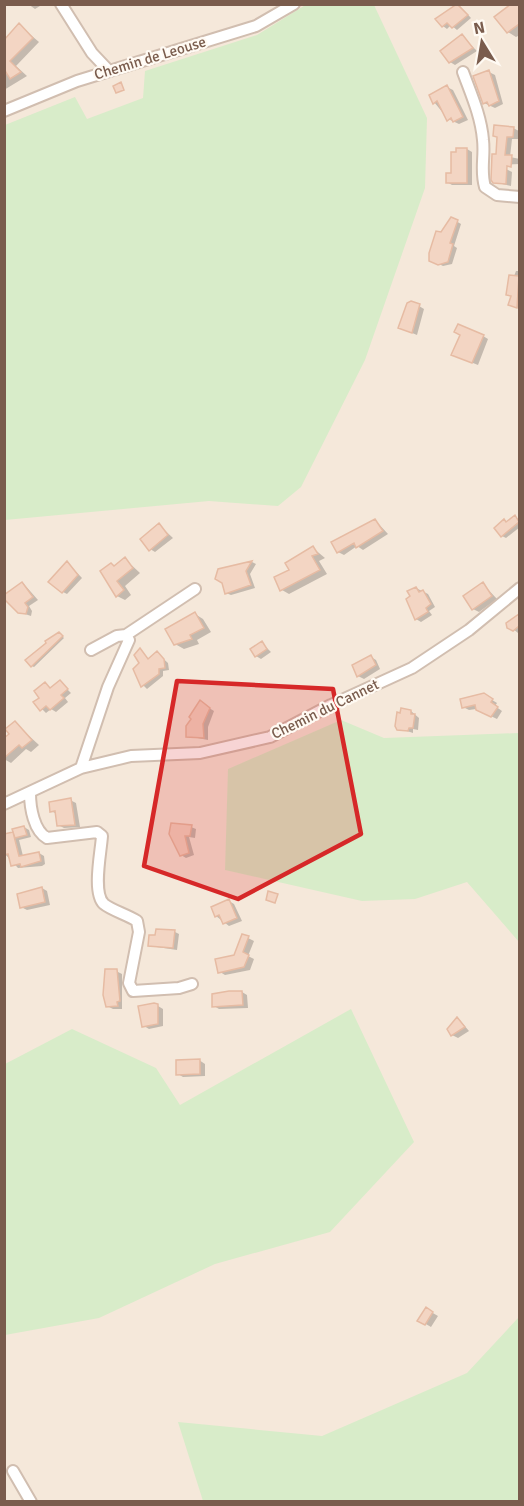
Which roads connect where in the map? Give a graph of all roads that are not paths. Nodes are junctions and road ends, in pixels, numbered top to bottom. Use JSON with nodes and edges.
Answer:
{"nodes":[{"id":1,"x":61,"y":4,"type":"edge"},
{"id":2,"x":294,"y":4,"type":"edge"},
{"id":3,"x":109,"y":71,"type":"junction"},
{"id":4,"x":463,"y":72,"type":"dead end"},
{"id":5,"x":4,"y":111,"type":"edge"},
{"id":6,"x":519,"y":197,"type":"edge"},
{"id":7,"x":519,"y":588,"type":"edge"},
{"id":8,"x":195,"y":589,"type":"dead end"},
{"id":9,"x":126,"y":635,"type":"junction"},
{"id":10,"x":91,"y":650,"type":"dead end"},
{"id":11,"x":81,"y":768,"type":"junction"},
{"id":12,"x":30,"y":794,"type":"junction"},
{"id":13,"x":4,"y":804,"type":"edge"},
{"id":14,"x":192,"y":984,"type":"dead end"},
{"id":15,"x":14,"y":1471,"type":"dead end"},
{"id":16,"x":31,"y":1502,"type":"edge"}],
"edges":[{"from":1,"to":3,"type":"street"},
{"from":2,"to":3,"type":"street","name":"Chemin de Leouse"},
{"from":3,"to":5,"type":"street","name":"Chemin de Leouse"},
{"from":4,"to":6,"type":"street"},
{"from":7,"to":11,"type":"street","name":"Chemin du Cannet"},
{"from":8,"to":9,"type":"street"},
{"from":9,"to":10,"type":"street"},
{"from":9,"to":11,"type":"street"},
{"from":11,"to":12,"type":"street","name":"Chemin du Cannet"},
{"from":12,"to":13,"type":"street","name":"Chemin du Cannet"},
{"from":12,"to":14,"type":"street"},
{"from":15,"to":16,"type":"street"}]}
